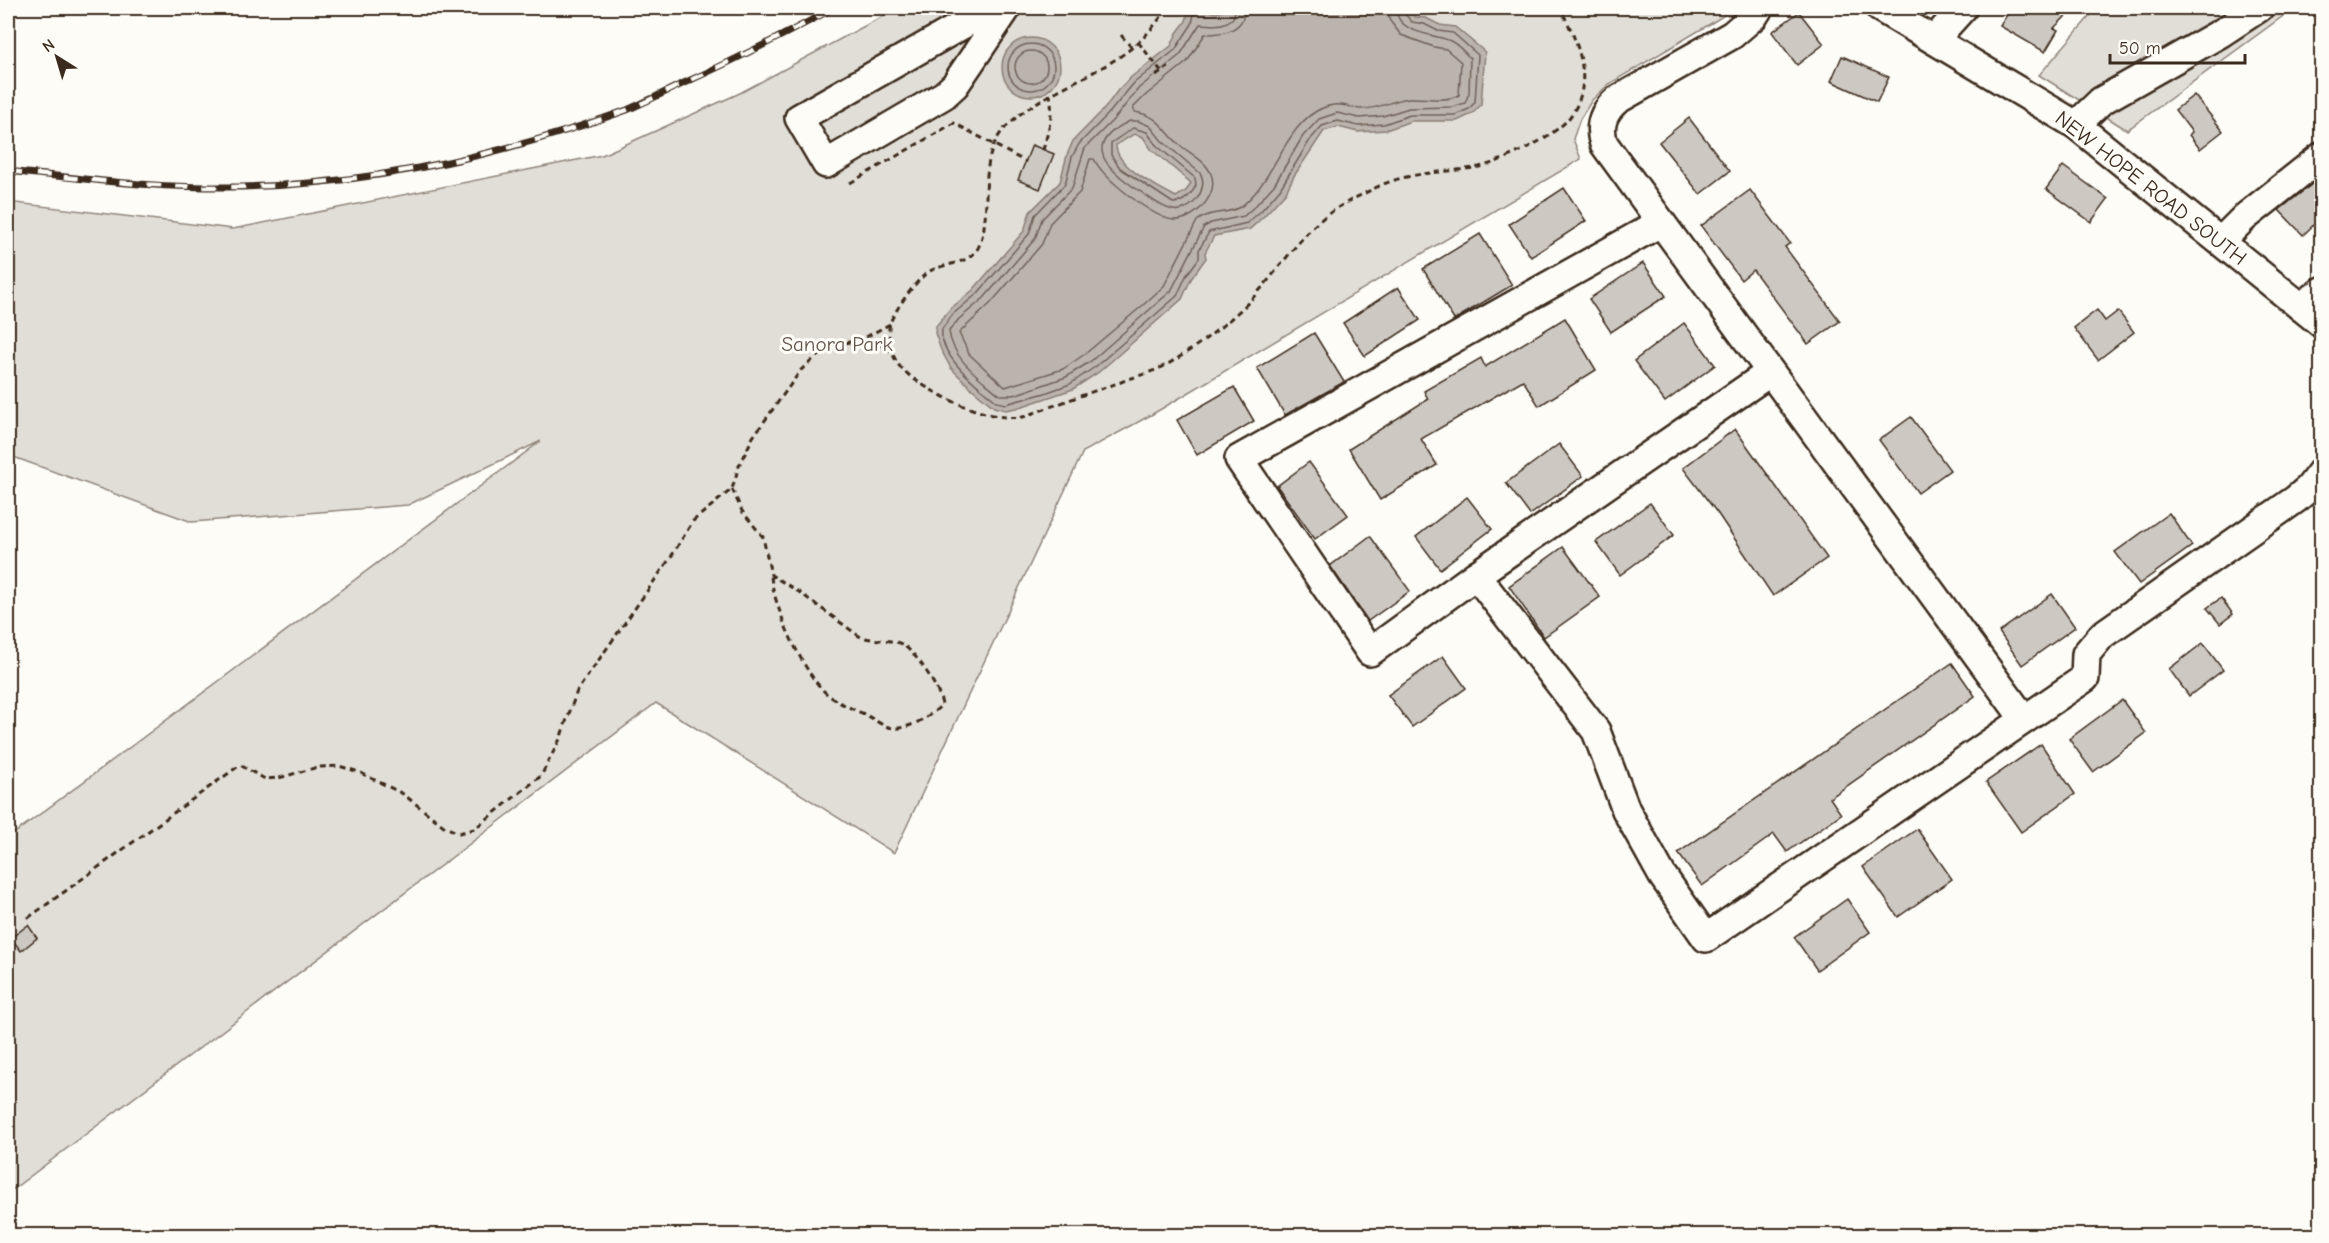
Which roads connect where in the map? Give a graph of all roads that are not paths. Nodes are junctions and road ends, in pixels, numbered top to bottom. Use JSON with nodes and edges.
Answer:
{"nodes":[{"id":1,"x":992,"y":8,"type":"edge"},
{"id":2,"x":1007,"y":8,"type":"edge"},
{"id":3,"x":1760,"y":8,"type":"edge"},
{"id":4,"x":1880,"y":8,"type":"edge"},
{"id":5,"x":2259,"y":8,"type":"edge"},
{"id":6,"x":1953,"y":10,"type":"edge"},
{"id":7,"x":1934,"y":40,"type":"junction"},
{"id":8,"x":2076,"y":125,"type":"junction"},
{"id":9,"x":2322,"y":156,"type":"edge"},
{"id":10,"x":1660,"y":222,"type":"junction"},
{"id":11,"x":2221,"y":241,"type":"junction"},
{"id":12,"x":2315,"y":308,"type":"edge"},
{"id":13,"x":1769,"y":373,"type":"junction"},
{"id":14,"x":2322,"y":471,"type":"edge"},
{"id":15,"x":1476,"y":575,"type":"junction"},
{"id":16,"x":2024,"y":719,"type":"junction"}],
"edges":[{"from":1,"to":2,"type":"street"},
{"from":3,"to":10,"type":"street"},
{"from":4,"to":7,"type":"street","name":"NEW HOPE ROAD SOUTH"},
{"from":5,"to":8,"type":"street"},
{"from":6,"to":7,"type":"street"},
{"from":7,"to":8,"type":"street","name":"NEW HOPE ROAD SOUTH"},
{"from":8,"to":11,"type":"street","name":"NEW HOPE ROAD SOUTH"},
{"from":9,"to":11,"type":"street"},
{"from":10,"to":13,"type":"street"},
{"from":10,"to":15,"type":"street"},
{"from":11,"to":12,"type":"street","name":"NEW HOPE ROAD SOUTH"},
{"from":13,"to":15,"type":"street"},
{"from":13,"to":16,"type":"street"},
{"from":14,"to":16,"type":"street"},
{"from":15,"to":16,"type":"street"}]}
